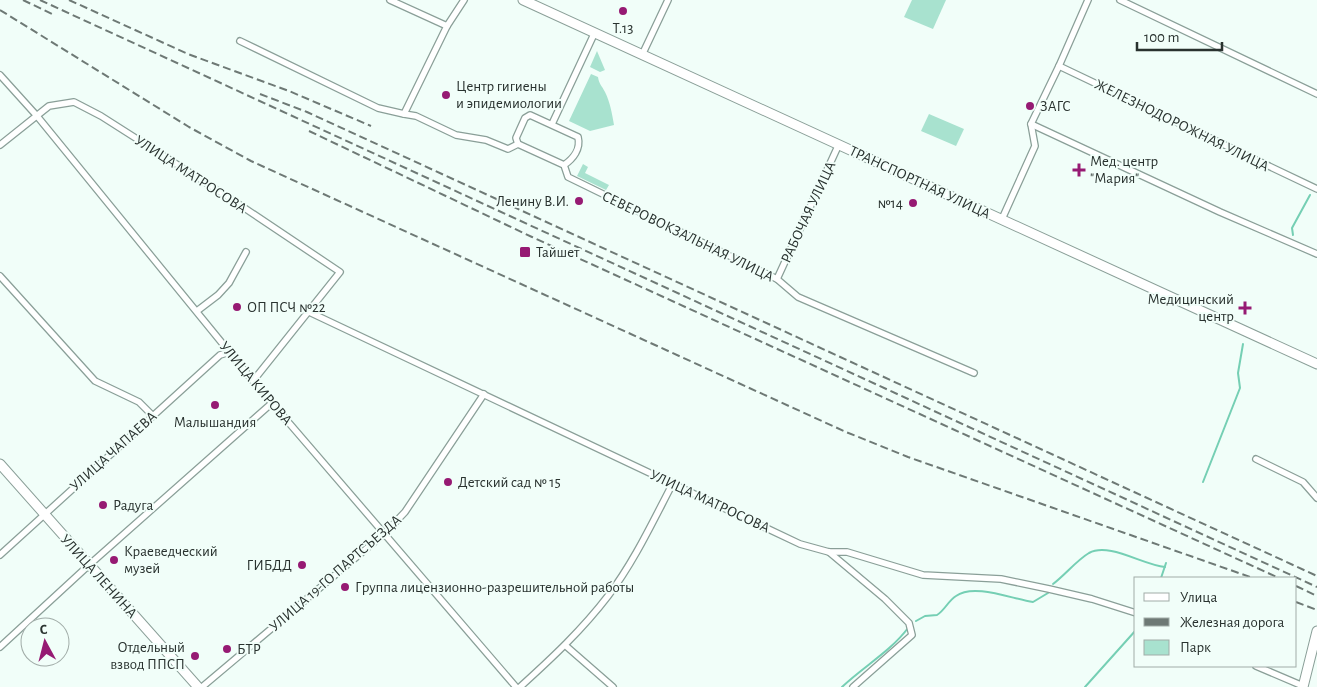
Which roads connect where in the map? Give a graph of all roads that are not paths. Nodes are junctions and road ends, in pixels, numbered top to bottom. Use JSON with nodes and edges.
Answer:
{"nodes":[{"id":1,"x":390,"y":0,"type":"edge"},
{"id":2,"x":464,"y":0,"type":"edge"},
{"id":3,"x":523,"y":0,"type":"edge"},
{"id":4,"x":668,"y":0,"type":"edge"},
{"id":5,"x":1088,"y":0,"type":"edge"},
{"id":6,"x":1120,"y":0,"type":"edge"},
{"id":7,"x":447,"y":26,"type":"junction"},
{"id":8,"x":595,"y":32,"type":"junction"},
{"id":9,"x":240,"y":41,"type":"dead end"},
{"id":10,"x":643,"y":53,"type":"junction"},
{"id":11,"x":1059,"y":66,"type":"junction"},
{"id":12,"x":0,"y":75,"type":"edge"},
{"id":13,"x":1317,"y":94,"type":"edge"},
{"id":14,"x":404,"y":114,"type":"junction"},
{"id":15,"x":37,"y":116,"type":"junction"},
{"id":16,"x":552,"y":124,"type":"junction"},
{"id":17,"x":1031,"y":124,"type":"junction"},
{"id":18,"x":518,"y":144,"type":"junction"},
{"id":19,"x":839,"y":144,"type":"junction"},
{"id":20,"x":0,"y":145,"type":"edge"},
{"id":21,"x":564,"y":165,"type":"junction"},
{"id":22,"x":1317,"y":189,"type":"edge"},
{"id":23,"x":1002,"y":219,"type":"junction"},
{"id":24,"x":246,"y":252,"type":"dead end"},
{"id":25,"x":1317,"y":254,"type":"edge"},
{"id":26,"x":0,"y":276,"type":"edge"},
{"id":27,"x":778,"y":279,"type":"junction"},
{"id":28,"x":197,"y":311,"type":"junction"},
{"id":29,"x":308,"y":311,"type":"junction"},
{"id":30,"x":230,"y":352,"type":"junction"},
{"id":31,"x":1317,"y":364,"type":"edge"},
{"id":32,"x":974,"y":373,"type":"dead end"},
{"id":33,"x":253,"y":380,"type":"junction"},
{"id":34,"x":484,"y":394,"type":"junction"},
{"id":35,"x":272,"y":403,"type":"junction"},
{"id":36,"x":153,"y":416,"type":"junction"},
{"id":37,"x":1256,"y":459,"type":"dead end"},
{"id":38,"x":0,"y":464,"type":"edge"},
{"id":39,"x":673,"y":483,"type":"junction"},
{"id":40,"x":1317,"y":498,"type":"edge"},
{"id":41,"x":44,"y":514,"type":"junction"},
{"id":42,"x":385,"y":533,"type":"junction"},
{"id":43,"x":829,"y":552,"type":"junction"},
{"id":44,"x":0,"y":556,"type":"edge"},
{"id":45,"x":89,"y":565,"type":"junction"},
{"id":46,"x":1134,"y":612,"type":"edge"},
{"id":47,"x":1317,"y":630,"type":"edge"},
{"id":48,"x":566,"y":646,"type":"junction"},
{"id":49,"x":0,"y":647,"type":"edge"},
{"id":50,"x":1258,"y":667,"type":"edge"},
{"id":51,"x":198,"y":687,"type":"edge"},
{"id":52,"x":202,"y":687,"type":"edge"},
{"id":53,"x":516,"y":687,"type":"edge"},
{"id":54,"x":520,"y":687,"type":"edge"},
{"id":55,"x":613,"y":687,"type":"edge"},
{"id":56,"x":853,"y":687,"type":"edge"},
{"id":57,"x":1303,"y":687,"type":"edge"}],
"edges":[{"from":1,"to":7,"type":"street"},
{"from":2,"to":7,"type":"street"},
{"from":3,"to":8,"type":"street","name":"ТРАНСПОРТНАЯ УЛИЦА"},
{"from":4,"to":10,"type":"street"},
{"from":5,"to":11,"type":"street"},
{"from":6,"to":13,"type":"street"},
{"from":7,"to":14,"type":"street"},
{"from":8,"to":10,"type":"street","name":"ТРАНСПОРТНАЯ УЛИЦА"},
{"from":8,"to":16,"type":"street"},
{"from":9,"to":14,"type":"street","name":"СЕВЕРОВОКЗАЛЬНАЯ УЛИЦА"},
{"from":10,"to":19,"type":"street","name":"ТРАНСПОРТНАЯ УЛИЦА"},
{"from":11,"to":17,"type":"street"},
{"from":11,"to":22,"type":"street","name":"ЖЕЛЕЗНОДОРОЖНАЯ УЛИЦА"},
{"from":12,"to":15,"type":"street","name":"УЛИЦА КИРОВА"},
{"from":14,"to":18,"type":"street","name":"СЕВЕРОВОКЗАЛЬНАЯ УЛИЦА"},
{"from":15,"to":20,"type":"street","name":"УЛИЦА МАТРОСОВА"},
{"from":15,"to":28,"type":"street","name":"УЛИЦА КИРОВА"},
{"from":15,"to":29,"type":"street","name":"УЛИЦА МАТРОСОВА"},
{"from":16,"to":18,"type":"street"},
{"from":16,"to":21,"type":"street"},
{"from":17,"to":23,"type":"street"},
{"from":17,"to":25,"type":"street"},
{"from":18,"to":21,"type":"street","name":"СЕВЕРОВОКЗАЛЬНАЯ УЛИЦА"},
{"from":19,"to":23,"type":"street","name":"ТРАНСПОРТНАЯ УЛИЦА"},
{"from":19,"to":27,"type":"street","name":"РАБОЧАЯ УЛИЦА"},
{"from":21,"to":27,"type":"street","name":"СЕВЕРОВОКЗАЛЬНАЯ УЛИЦА"},
{"from":23,"to":31,"type":"street","name":"ТРАНСПОРТНАЯ УЛИЦА"},
{"from":24,"to":28,"type":"street"},
{"from":26,"to":36,"type":"street"},
{"from":27,"to":32,"type":"street","name":"СЕВЕРОВОКЗАЛЬНАЯ УЛИЦА"},
{"from":28,"to":30,"type":"street","name":"УЛИЦА КИРОВА"},
{"from":29,"to":33,"type":"street"},
{"from":29,"to":34,"type":"street","name":"УЛИЦА МАТРОСОВА"},
{"from":30,"to":33,"type":"street","name":"УЛИЦА КИРОВА"},
{"from":30,"to":36,"type":"street","name":"УЛИЦА ЧАПАЕВА"},
{"from":33,"to":35,"type":"street","name":"УЛИЦА КИРОВА"},
{"from":34,"to":39,"type":"street","name":"УЛИЦА МАТРОСОВА"},
{"from":34,"to":42,"type":"street","name":"УЛИЦА 19-ГО ПАРТСЪЕЗДА"},
{"from":35,"to":42,"type":"street","name":"УЛИЦА КИРОВА"},
{"from":35,"to":45,"type":"street"},
{"from":36,"to":41,"type":"street","name":"УЛИЦА ЧАПАЕВА"},
{"from":37,"to":40,"type":"street"},
{"from":38,"to":41,"type":"street","name":"УЛИЦА ЛЕНИНА"},
{"from":39,"to":43,"type":"street","name":"УЛИЦА МАТРОСОВА"},
{"from":39,"to":48,"type":"street"},
{"from":41,"to":44,"type":"street","name":"УЛИЦА ЧАПАЕВА"},
{"from":41,"to":45,"type":"street","name":"УЛИЦА ЛЕНИНА"},
{"from":42,"to":52,"type":"street","name":"УЛИЦА 19-ГО ПАРТСЪЕЗДА"},
{"from":42,"to":53,"type":"street","name":"УЛИЦА КИРОВА"},
{"from":43,"to":46,"type":"street","name":"УЛИЦА МАТРОСОВА"},
{"from":43,"to":56,"type":"street"},
{"from":45,"to":49,"type":"street"},
{"from":45,"to":51,"type":"street","name":"УЛИЦА ЛЕНИНА"},
{"from":47,"to":57,"type":"street"},
{"from":48,"to":54,"type":"street"},
{"from":48,"to":55,"type":"street"},
{"from":50,"to":57,"type":"street"}]}
